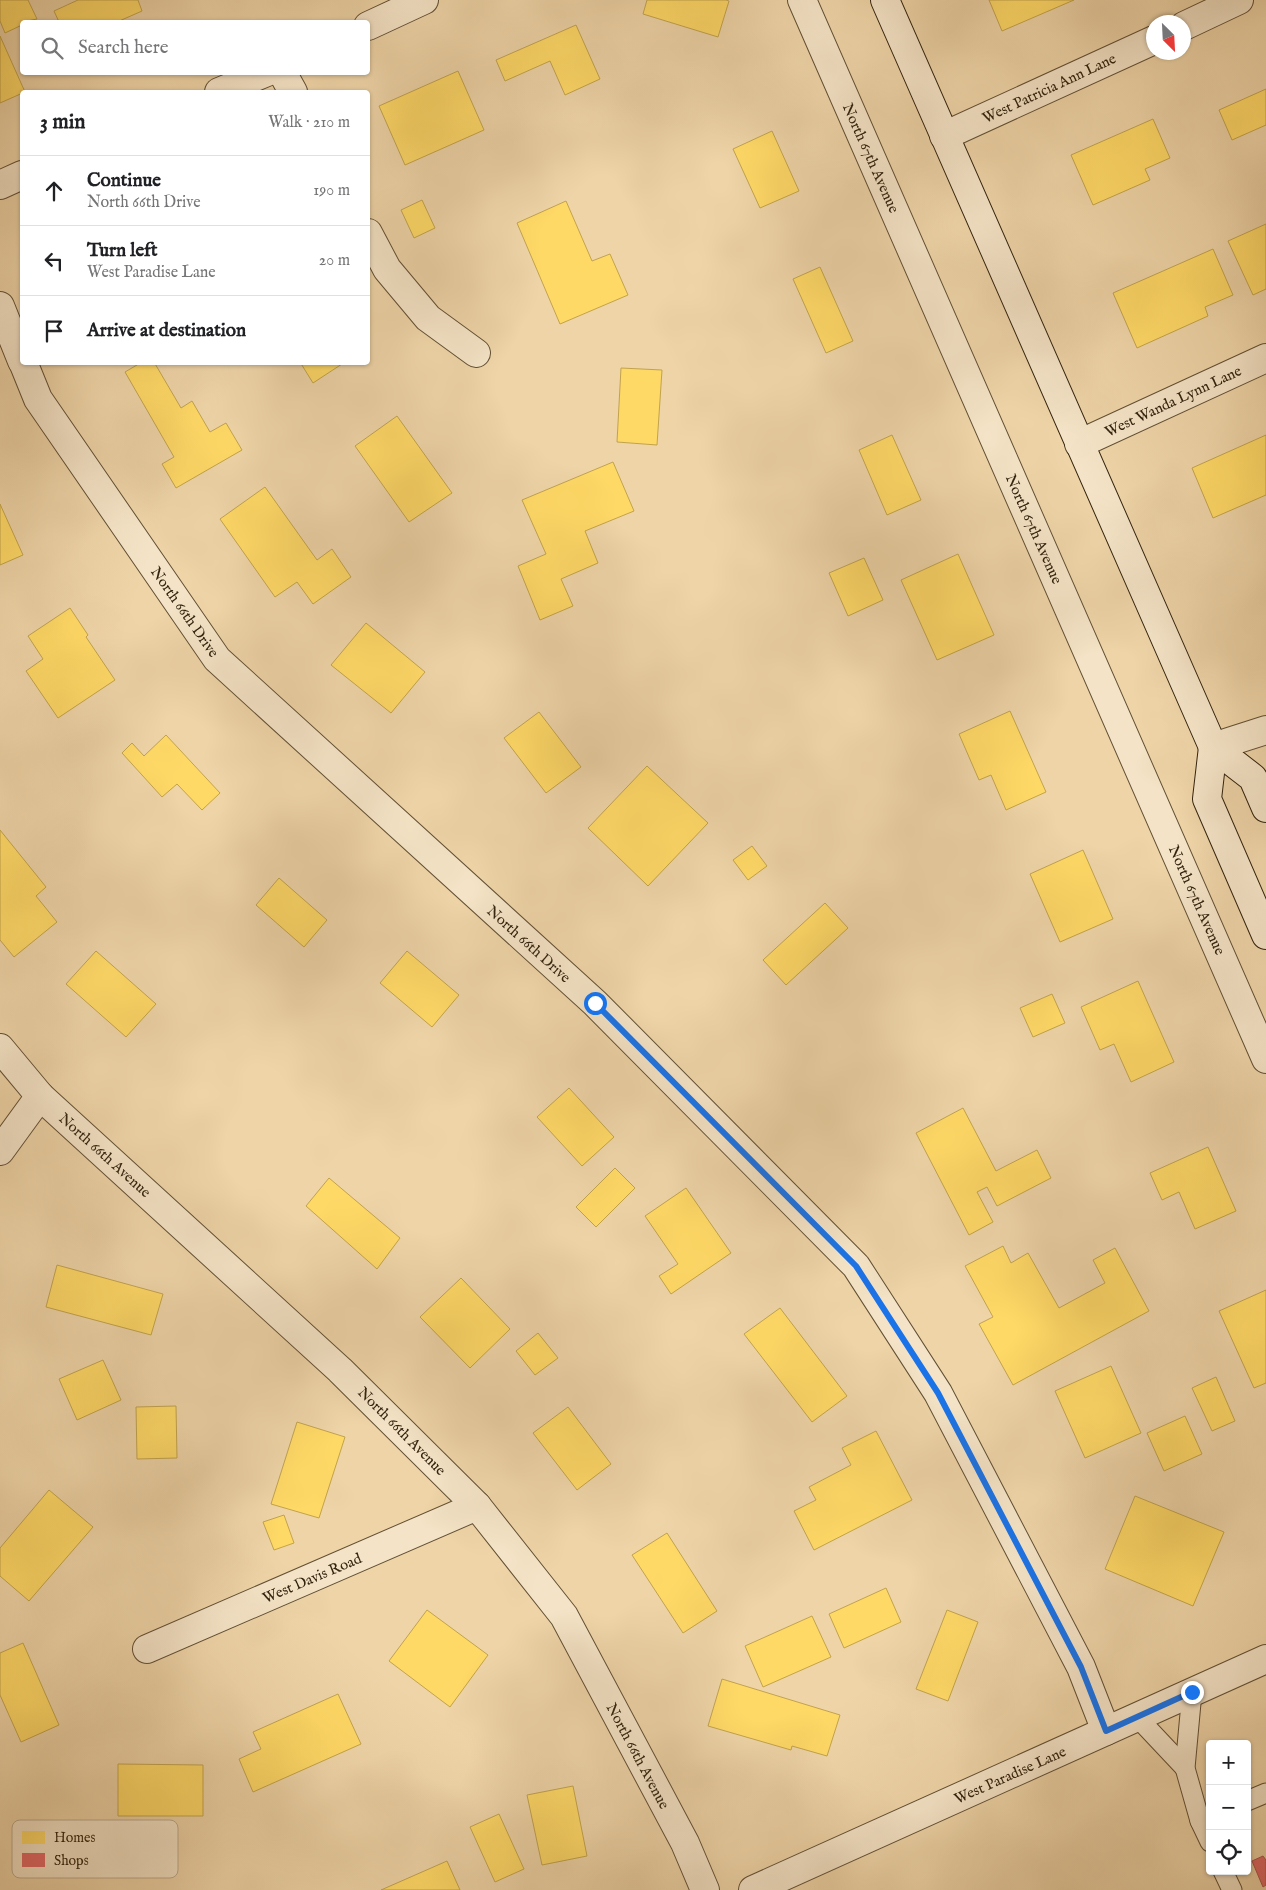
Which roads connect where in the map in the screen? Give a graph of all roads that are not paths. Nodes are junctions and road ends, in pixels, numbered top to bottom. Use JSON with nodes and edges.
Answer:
{"nodes":[{"id":1,"x":424,"y":0,"type":"edge"},
{"id":2,"x":802,"y":0,"type":"edge"},
{"id":3,"x":884,"y":0,"type":"edge"},
{"id":4,"x":1240,"y":0,"type":"edge"},
{"id":5,"x":1191,"y":23,"type":"edge"},
{"id":6,"x":370,"y":25,"type":"edge"},
{"id":7,"x":1146,"y":44,"type":"edge"},
{"id":8,"x":260,"y":75,"type":"edge"},
{"id":9,"x":284,"y":75,"type":"edge"},
{"id":10,"x":224,"y":90,"type":"edge"},
{"id":11,"x":292,"y":90,"type":"edge"},
{"id":12,"x":944,"y":136,"type":"junction"},
{"id":13,"x":20,"y":176,"type":"edge"},
{"id":14,"x":0,"y":185,"type":"edge"},
{"id":15,"x":370,"y":236,"type":"edge"},
{"id":16,"x":0,"y":306,"type":"edge"},
{"id":17,"x":476,"y":353,"type":"dead end"},
{"id":18,"x":20,"y":355,"type":"edge"},
{"id":19,"x":1266,"y":358,"type":"edge"},
{"id":20,"x":24,"y":365,"type":"edge"},
{"id":21,"x":1079,"y":444,"type":"junction"},
{"id":22,"x":1266,"y":730,"type":"edge"},
{"id":23,"x":1213,"y":747,"type":"junction"},
{"id":24,"x":1266,"y":808,"type":"edge"},
{"id":25,"x":1266,"y":935,"type":"edge"},
{"id":26,"x":0,"y":1048,"type":"edge"},
{"id":27,"x":1266,"y":1059,"type":"edge"},
{"id":28,"x":40,"y":1096,"type":"junction"},
{"id":29,"x":0,"y":1151,"type":"edge"},
{"id":30,"x":477,"y":1506,"type":"junction"},
{"id":31,"x":147,"y":1649,"type":"dead end"},
{"id":32,"x":1266,"y":1659,"type":"edge"},
{"id":33,"x":1192,"y":1692,"type":"junction"},
{"id":34,"x":1137,"y":1717,"type":"junction"},
{"id":35,"x":1106,"y":1731,"type":"junction"},
{"id":36,"x":1185,"y":1768,"type":"junction"},
{"id":37,"x":1266,"y":1793,"type":"edge"},
{"id":38,"x":1251,"y":1799,"type":"edge"},
{"id":39,"x":1205,"y":1819,"type":"edge"},
{"id":40,"x":1225,"y":1875,"type":"edge"},
{"id":41,"x":705,"y":1890,"type":"edge"},
{"id":42,"x":753,"y":1890,"type":"edge"},
{"id":43,"x":1232,"y":1890,"type":"edge"}],
"edges":[{"from":1,"to":6,"type":"street"},
{"from":2,"to":27,"type":"street","name":"North 67th Avenue"},
{"from":3,"to":12,"type":"street"},
{"from":4,"to":5,"type":"street"},
{"from":7,"to":12,"type":"street","name":"West Patricia Ann Lane"},
{"from":8,"to":10,"type":"street"},
{"from":9,"to":11,"type":"street"},
{"from":12,"to":21,"type":"street"},
{"from":13,"to":14,"type":"street"},
{"from":15,"to":17,"type":"street"},
{"from":16,"to":18,"type":"street","name":"North 66th Drive"},
{"from":19,"to":21,"type":"street","name":"West Wanda Lynn Lane"},
{"from":20,"to":35,"type":"street","name":"North 66th Drive"},
{"from":21,"to":23,"type":"street"},
{"from":22,"to":23,"type":"street"},
{"from":23,"to":24,"type":"street"},
{"from":23,"to":25,"type":"street"},
{"from":26,"to":28,"type":"street","name":"North 66th Avenue"},
{"from":28,"to":29,"type":"street"},
{"from":28,"to":30,"type":"street","name":"North 66th Avenue"},
{"from":30,"to":31,"type":"street","name":"West Davis Road"},
{"from":30,"to":41,"type":"street","name":"North 66th Avenue"},
{"from":32,"to":33,"type":"street","name":"West Paradise Lane"},
{"from":33,"to":34,"type":"street","name":"West Paradise Lane"},
{"from":33,"to":36,"type":"lane"},
{"from":34,"to":35,"type":"street","name":"West Paradise Lane"},
{"from":34,"to":36,"type":"lane"},
{"from":35,"to":42,"type":"street","name":"West Paradise Lane"},
{"from":36,"to":39,"type":"lane"},
{"from":37,"to":38,"type":"lane"},
{"from":40,"to":43,"type":"lane"}]}
